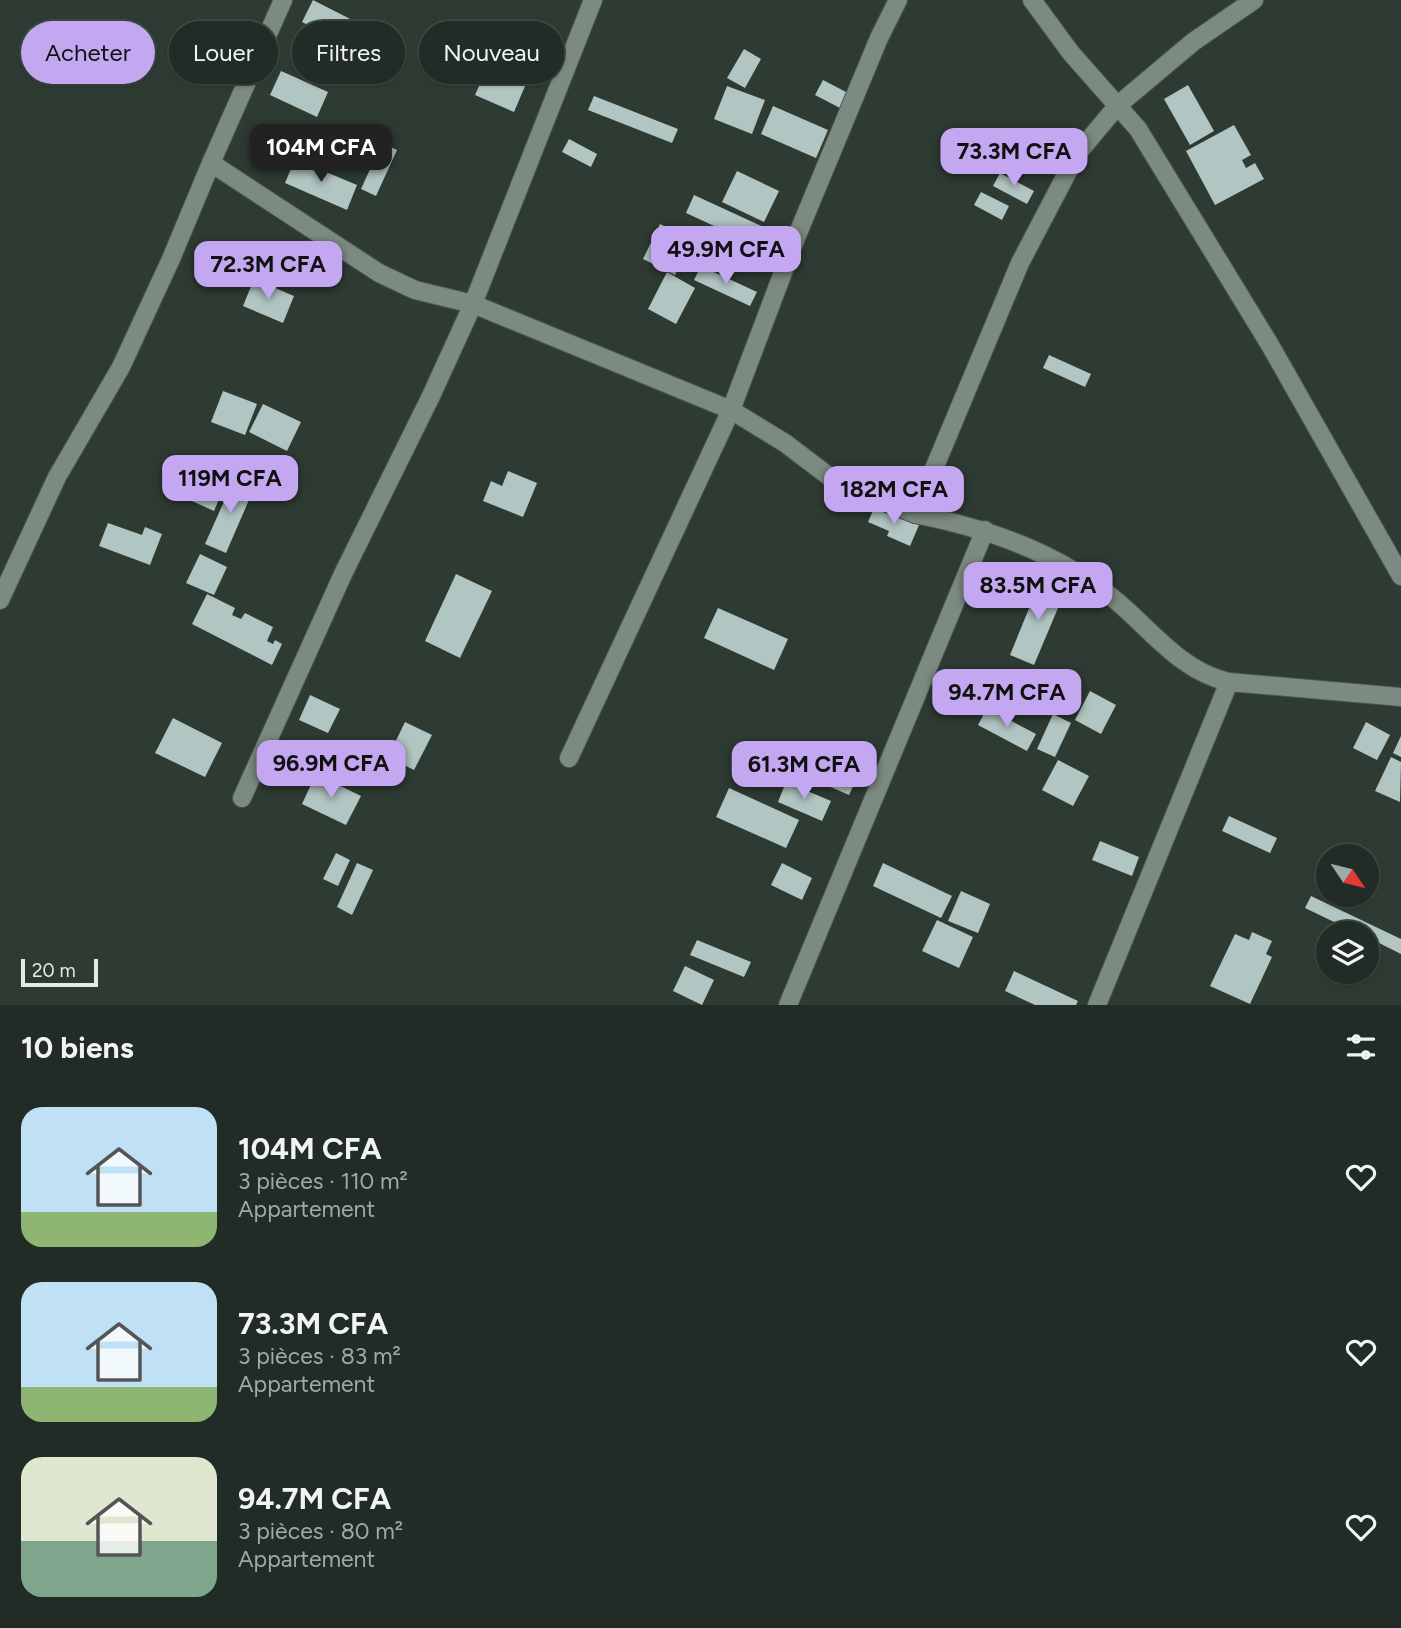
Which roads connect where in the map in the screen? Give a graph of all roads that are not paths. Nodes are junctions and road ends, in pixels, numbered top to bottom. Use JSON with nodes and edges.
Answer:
{"nodes":[{"id":1,"x":283,"y":0,"type":"edge"},
{"id":2,"x":593,"y":0,"type":"edge"},
{"id":3,"x":898,"y":0,"type":"edge"},
{"id":4,"x":1032,"y":0,"type":"edge"},
{"id":5,"x":1254,"y":0,"type":"edge"},
{"id":6,"x":1118,"y":105,"type":"junction"},
{"id":7,"x":211,"y":163,"type":"junction"},
{"id":8,"x":473,"y":304,"type":"junction"},
{"id":9,"x":731,"y":410,"type":"junction"},
{"id":10,"x":915,"y":514,"type":"junction"},
{"id":11,"x":985,"y":530,"type":"junction"},
{"id":12,"x":1401,"y":576,"type":"edge"},
{"id":13,"x":0,"y":600,"type":"edge"},
{"id":14,"x":1229,"y":682,"type":"junction"},
{"id":15,"x":1401,"y":697,"type":"edge"},
{"id":16,"x":569,"y":758,"type":"dead end"},
{"id":17,"x":242,"y":798,"type":"dead end"},
{"id":18,"x":788,"y":1005,"type":"edge"},
{"id":19,"x":1097,"y":1005,"type":"edge"}],
"edges":[{"from":1,"to":7,"type":"street"},
{"from":2,"to":8,"type":"street"},
{"from":3,"to":9,"type":"street"},
{"from":4,"to":6,"type":"street"},
{"from":5,"to":6,"type":"street"},
{"from":6,"to":10,"type":"street"},
{"from":6,"to":12,"type":"street"},
{"from":7,"to":8,"type":"street"},
{"from":7,"to":13,"type":"street"},
{"from":8,"to":9,"type":"street"},
{"from":8,"to":17,"type":"street"},
{"from":9,"to":10,"type":"street"},
{"from":9,"to":16,"type":"street"},
{"from":10,"to":11,"type":"street"},
{"from":11,"to":14,"type":"street"},
{"from":11,"to":18,"type":"street"},
{"from":14,"to":15,"type":"street"},
{"from":14,"to":19,"type":"street"}]}
